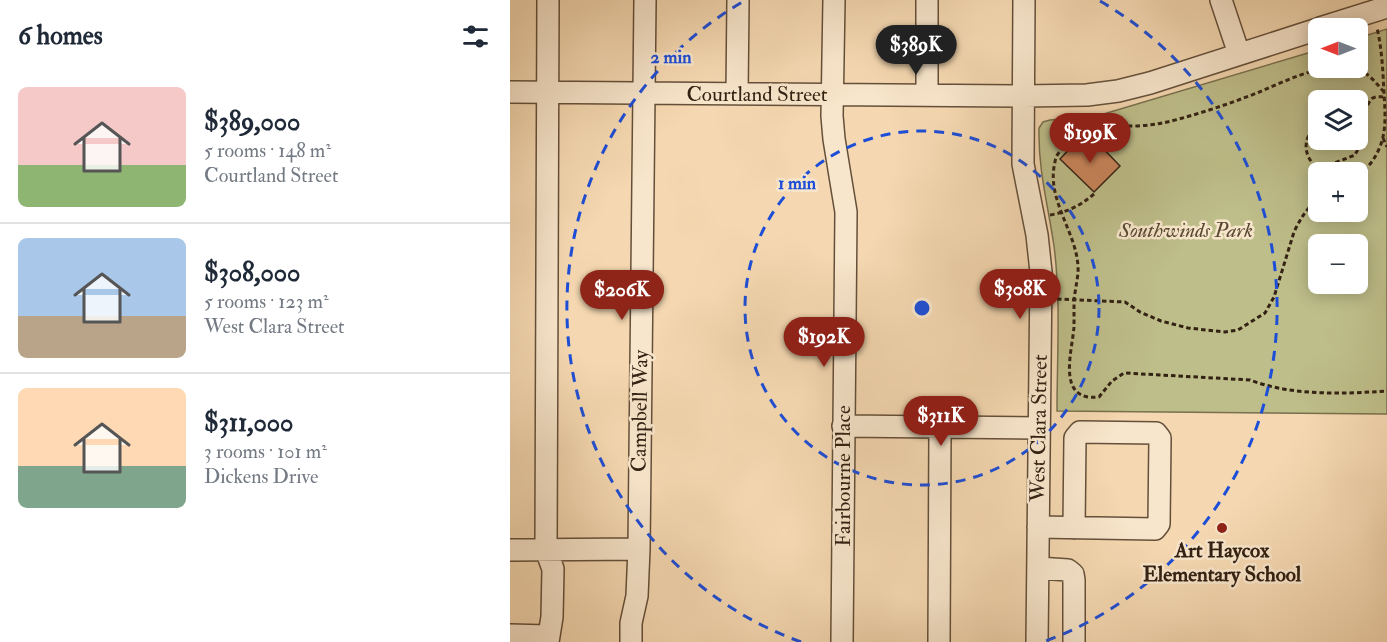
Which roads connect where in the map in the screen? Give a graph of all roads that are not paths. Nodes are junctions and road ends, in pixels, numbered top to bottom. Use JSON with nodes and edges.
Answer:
{"nodes":[{"id":1,"x":548,"y":0,"type":"edge"},
{"id":2,"x":645,"y":0,"type":"edge"},
{"id":3,"x":738,"y":0,"type":"edge"},
{"id":4,"x":834,"y":0,"type":"edge"},
{"id":5,"x":927,"y":0,"type":"edge"},
{"id":6,"x":1024,"y":0,"type":"edge"},
{"id":7,"x":1221,"y":0,"type":"edge"},
{"id":8,"x":1380,"y":9,"type":"edge"},
{"id":9,"x":1353,"y":18,"type":"edge"},
{"id":10,"x":1308,"y":32,"type":"edge"},
{"id":11,"x":1239,"y":54,"type":"junction"},
{"id":12,"x":510,"y":92,"type":"edge"},
{"id":13,"x":547,"y":92,"type":"junction"},
{"id":14,"x":644,"y":93,"type":"junction"},
{"id":15,"x":737,"y":94,"type":"junction"},
{"id":16,"x":832,"y":95,"type":"junction"},
{"id":17,"x":927,"y":95,"type":"junction"},
{"id":18,"x":1023,"y":96,"type":"junction"},
{"id":19,"x":843,"y":426,"type":"junction"},
{"id":20,"x":940,"y":427,"type":"junction"},
{"id":21,"x":1039,"y":428,"type":"junction"},
{"id":22,"x":1038,"y":527,"type":"junction"},
{"id":23,"x":1074,"y":528,"type":"junction"},
{"id":24,"x":639,"y":549,"type":"junction"},
{"id":25,"x":510,"y":550,"type":"edge"},
{"id":26,"x":546,"y":550,"type":"junction"},
{"id":27,"x":1038,"y":568,"type":"junction"},
{"id":28,"x":510,"y":635,"type":"edge"},
{"id":29,"x":548,"y":639,"type":"edge"},
{"id":30,"x":631,"y":642,"type":"edge"},
{"id":31,"x":842,"y":642,"type":"edge"},
{"id":32,"x":939,"y":642,"type":"edge"},
{"id":33,"x":1037,"y":642,"type":"edge"},
{"id":34,"x":1074,"y":642,"type":"edge"}],
"edges":[{"from":1,"to":13,"type":"street"},
{"from":2,"to":14,"type":"street","name":"Campbell Way"},
{"from":3,"to":15,"type":"street"},
{"from":4,"to":16,"type":"street","name":"Fairbourne Place"},
{"from":5,"to":17,"type":"street"},
{"from":6,"to":18,"type":"street","name":"West Clara Street"},
{"from":7,"to":11,"type":"street"},
{"from":8,"to":9,"type":"street","name":"Courtland Street"},
{"from":10,"to":11,"type":"street","name":"Courtland Street"},
{"from":11,"to":18,"type":"street","name":"Courtland Street"},
{"from":12,"to":13,"type":"street","name":"Courtland Street"},
{"from":13,"to":14,"type":"street","name":"Courtland Street"},
{"from":13,"to":26,"type":"street"},
{"from":14,"to":15,"type":"street","name":"Courtland Street"},
{"from":14,"to":24,"type":"street","name":"Campbell Way"},
{"from":15,"to":16,"type":"street","name":"Courtland Street"},
{"from":16,"to":17,"type":"street","name":"Courtland Street"},
{"from":16,"to":19,"type":"street","name":"Fairbourne Place"},
{"from":17,"to":18,"type":"street","name":"Courtland Street"},
{"from":18,"to":21,"type":"street","name":"West Clara Street"},
{"from":19,"to":20,"type":"street"},
{"from":19,"to":31,"type":"street","name":"Fairbourne Place"},
{"from":20,"to":21,"type":"street"},
{"from":20,"to":32,"type":"street"},
{"from":21,"to":22,"type":"street","name":"West Clara Street"},
{"from":22,"to":23,"type":"street"},
{"from":22,"to":27,"type":"street","name":"West Clara Street"},
{"from":23,"to":23,"type":"street"},
{"from":24,"to":26,"type":"street"},
{"from":24,"to":30,"type":"street","name":"Campbell Way"},
{"from":25,"to":26,"type":"street"},
{"from":26,"to":29,"type":"street"},
{"from":27,"to":33,"type":"street","name":"West Clara Street"},
{"from":27,"to":34,"type":"street"},
{"from":28,"to":29,"type":"street"}]}
